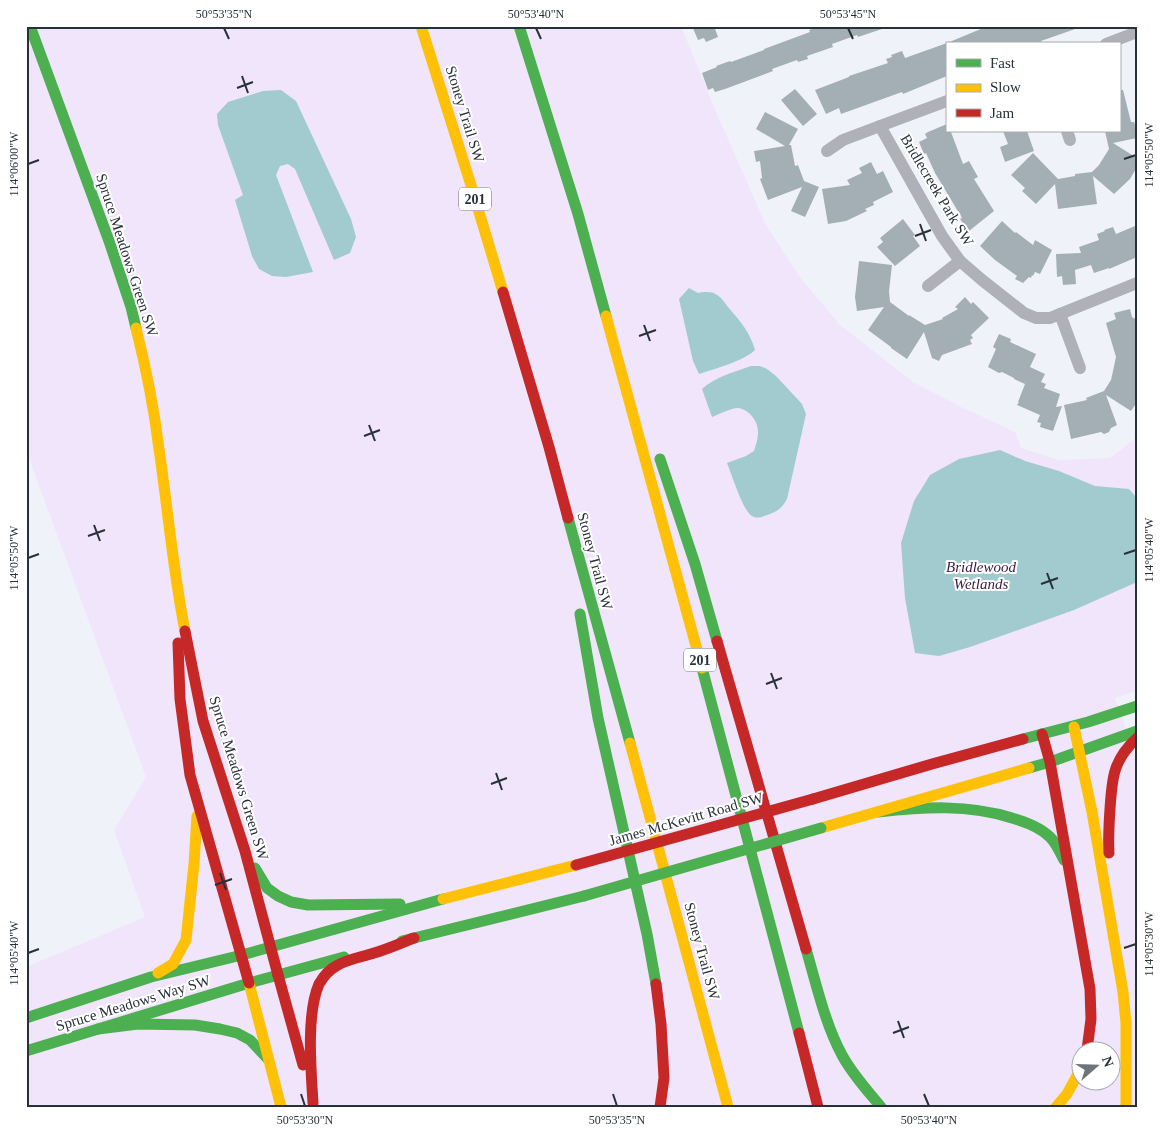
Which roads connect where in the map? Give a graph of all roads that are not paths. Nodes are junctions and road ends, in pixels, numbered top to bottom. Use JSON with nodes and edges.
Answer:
{"nodes":[{"id":1,"x":30,"y":26,"type":"edge"},
{"id":2,"x":421,"y":26,"type":"edge"},
{"id":3,"x":518,"y":26,"type":"edge"},
{"id":4,"x":1137,"y":32,"type":"edge"},
{"id":5,"x":1111,"y":42,"type":"edge"},
{"id":6,"x":946,"y":102,"type":"edge"},
{"id":7,"x":880,"y":126,"type":"junction"},
{"id":8,"x":828,"y":151,"type":"dead end"},
{"id":9,"x":578,"y":214,"type":"junction"},
{"id":10,"x":960,"y":261,"type":"junction"},
{"id":11,"x":1137,"y":283,"type":"edge"},
{"id":12,"x":928,"y":286,"type":"dead end"},
{"id":13,"x":1060,"y":314,"type":"junction"},
{"id":14,"x":1080,"y":368,"type":"dead end"},
{"id":15,"x":643,"y":407,"type":"dead end"},
{"id":16,"x":655,"y":444,"type":"dead end"},
{"id":17,"x":549,"y":447,"type":"junction"},
{"id":18,"x":574,"y":583,"type":"dead end"},
{"id":19,"x":176,"y":589,"type":"junction"},
{"id":20,"x":578,"y":602,"type":"dead end"},
{"id":21,"x":1137,"y":706,"type":"edge"},
{"id":22,"x":1074,"y":726,"type":"junction"},
{"id":23,"x":1137,"y":732,"type":"edge"},
{"id":24,"x":1042,"y":734,"type":"junction"},
{"id":25,"x":1137,"y":738,"type":"edge"},
{"id":26,"x":1081,"y":752,"type":"junction"},
{"id":27,"x":1050,"y":762,"type":"junction"},
{"id":28,"x":197,"y":797,"type":"junction"},
{"id":29,"x":878,"y":812,"type":"junction"},
{"id":30,"x":245,"y":851,"type":"junction"},
{"id":31,"x":1068,"y":868,"type":"junction"},
{"id":32,"x":436,"y":901,"type":"junction"},
{"id":33,"x":414,"y":938,"type":"junction"},
{"id":34,"x":271,"y":947,"type":"junction"},
{"id":35,"x":242,"y":956,"type":"junction"},
{"id":36,"x":278,"y":975,"type":"junction"},
{"id":37,"x":151,"y":977,"type":"junction"},
{"id":38,"x":249,"y":983,"type":"junction"},
{"id":39,"x":1122,"y":983,"type":"junction"},
{"id":40,"x":26,"y":1018,"type":"edge"},
{"id":41,"x":98,"y":1029,"type":"junction"},
{"id":42,"x":1089,"y":1040,"type":"edge"},
{"id":43,"x":26,"y":1051,"type":"edge"},
{"id":44,"x":268,"y":1059,"type":"junction"},
{"id":45,"x":1070,"y":1088,"type":"edge"},
{"id":46,"x":314,"y":1105,"type":"edge"},
{"id":47,"x":281,"y":1107,"type":"edge"},
{"id":48,"x":660,"y":1107,"type":"edge"},
{"id":49,"x":728,"y":1107,"type":"edge"},
{"id":50,"x":818,"y":1107,"type":"edge"},
{"id":51,"x":881,"y":1107,"type":"edge"},
{"id":52,"x":1056,"y":1107,"type":"edge"},
{"id":53,"x":1126,"y":1107,"type":"edge"}],
"edges":[{"from":1,"to":19,"type":"main road","name":"Spruce Meadows Green SW"},
{"from":2,"to":17,"type":"main road","name":"Stoney Trail SW","number":"201"},
{"from":3,"to":9,"type":"main road","number":"201"},
{"from":4,"to":5,"type":"street"},
{"from":6,"to":7,"type":"street","name":"Bridlecreek Park SW"},
{"from":7,"to":8,"type":"street"},
{"from":7,"to":10,"type":"street","name":"Bridlecreek Park SW"},
{"from":9,"to":15,"type":"main road"},
{"from":9,"to":50,"type":"main road","number":"201"},
{"from":10,"to":12,"type":"street"},
{"from":10,"to":13,"type":"street","name":"Bridlecreek Park SW"},
{"from":11,"to":13,"type":"street","name":"Bridlecreek Park SW"},
{"from":13,"to":14,"type":"street"},
{"from":16,"to":51,"type":"main road"},
{"from":17,"to":18,"type":"main road"},
{"from":17,"to":49,"type":"main road","name":"Stoney Trail SW","number":"201"},
{"from":19,"to":28,"type":"main road","name":"Spruce Meadows Green SW"},
{"from":19,"to":30,"type":"main road","name":"Spruce Meadows Green SW"},
{"from":20,"to":48,"type":"main road"},
{"from":21,"to":22,"type":"main road","name":"James McKevitt Road SW"},
{"from":22,"to":24,"type":"main road","name":"James McKevitt Road SW"},
{"from":22,"to":26,"type":"main road"},
{"from":23,"to":26,"type":"main road"},
{"from":24,"to":27,"type":"main road"},
{"from":24,"to":32,"type":"main road","name":"James McKevitt Road SW","bridge":true},
{"from":25,"to":39,"type":"main road"},
{"from":26,"to":27,"type":"main road"},
{"from":26,"to":39,"type":"main road"},
{"from":27,"to":29,"type":"main road"},
{"from":27,"to":31,"type":"main road"},
{"from":28,"to":35,"type":"main road","name":"Spruce Meadows Green SW"},
{"from":28,"to":37,"type":"main road"},
{"from":29,"to":31,"type":"main road"},
{"from":29,"to":33,"type":"main road","bridge":true},
{"from":30,"to":32,"type":"main road"},
{"from":30,"to":34,"type":"main road","name":"Spruce Meadows Green SW"},
{"from":31,"to":42,"type":"main road"},
{"from":32,"to":34,"type":"main road","name":"James McKevitt Road SW"},
{"from":33,"to":36,"type":"main road"},
{"from":33,"to":46,"type":"main road"},
{"from":34,"to":35,"type":"main road","name":"James McKevitt Road SW"},
{"from":34,"to":36,"type":"main road","name":"Spruce Meadows Green SW"},
{"from":35,"to":37,"type":"main road","name":"Spruce Meadows Way SW"},
{"from":35,"to":38,"type":"main road","name":"Spruce Meadows Green SW"},
{"from":36,"to":38,"type":"main road"},
{"from":36,"to":46,"type":"main road","name":"Spruce Meadows Green SW"},
{"from":37,"to":40,"type":"main road","name":"Spruce Meadows Way SW"},
{"from":38,"to":41,"type":"main road","name":"Spruce Meadows Way SW"},
{"from":38,"to":44,"type":"main road","name":"Spruce Meadows Green SW"},
{"from":39,"to":53,"type":"main road"},
{"from":41,"to":43,"type":"main road","name":"Spruce Meadows Way SW"},
{"from":41,"to":44,"type":"main road"},
{"from":44,"to":47,"type":"main road","name":"Spruce Meadows Green SW"},
{"from":45,"to":52,"type":"main road"}]}
